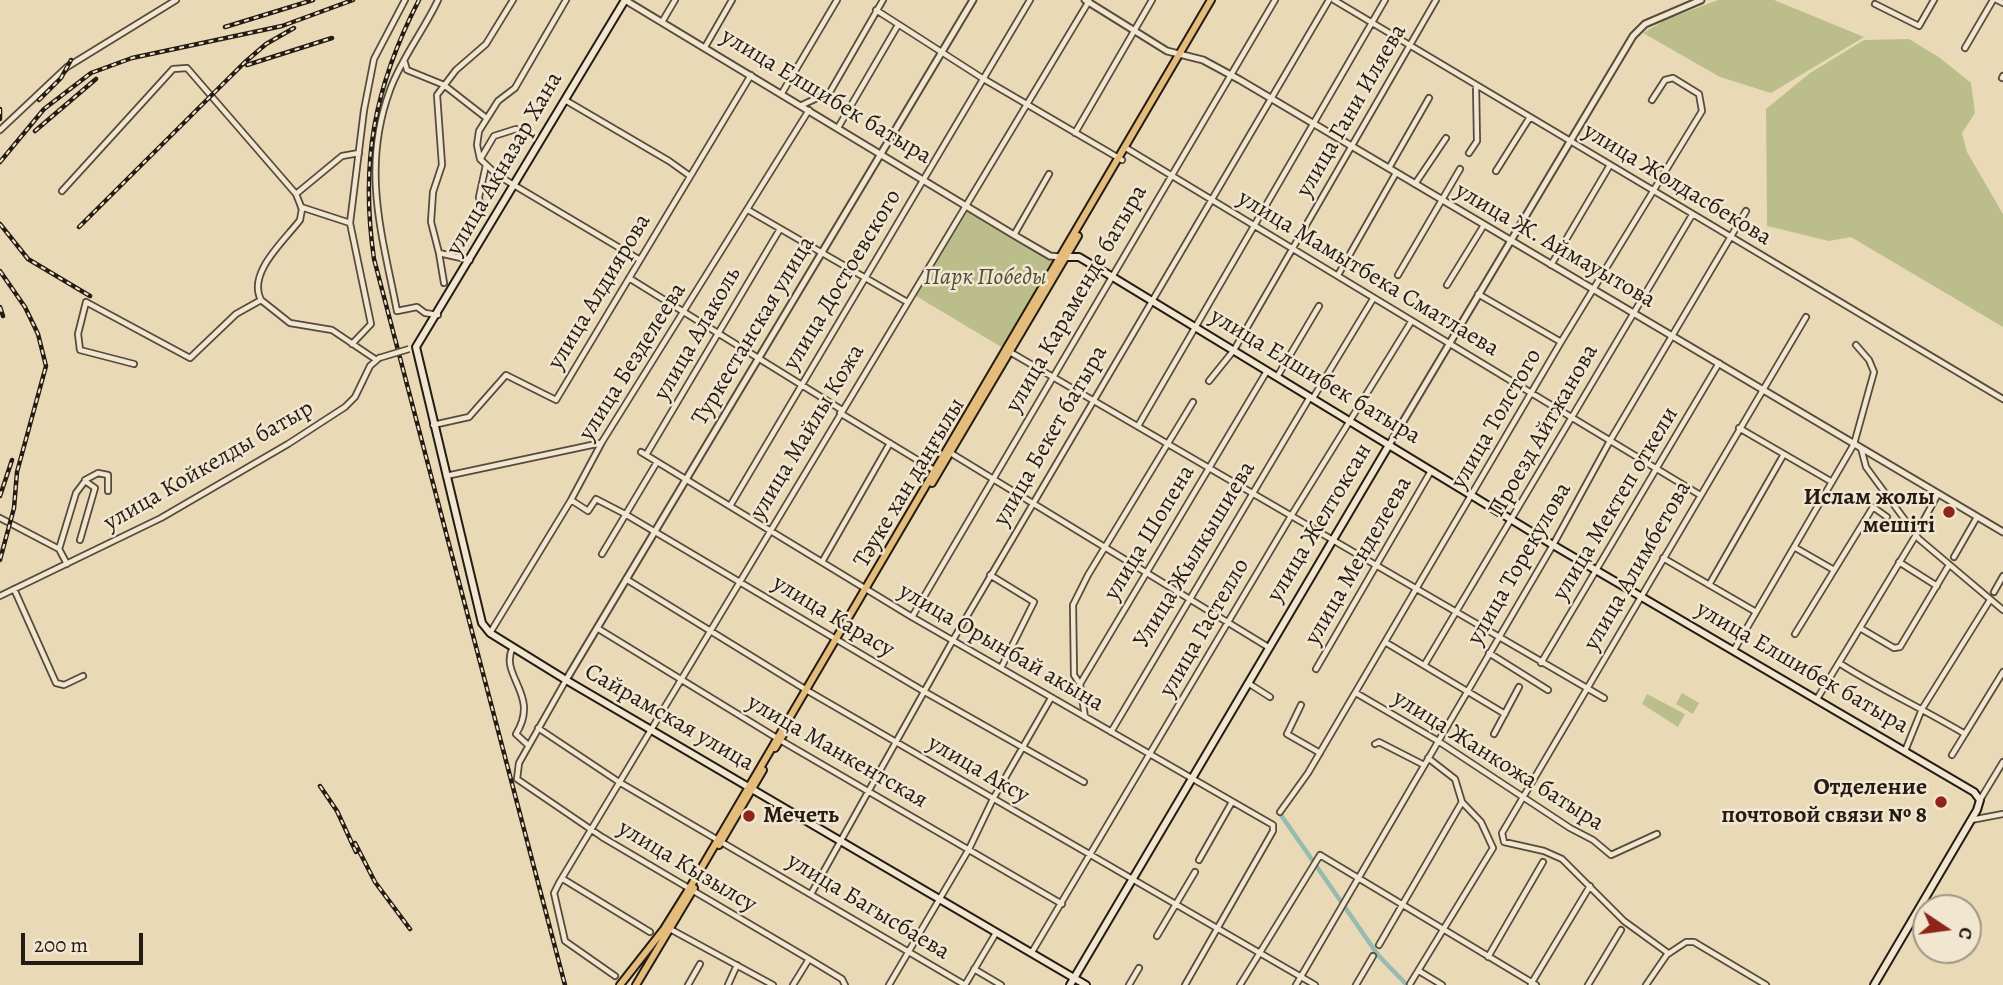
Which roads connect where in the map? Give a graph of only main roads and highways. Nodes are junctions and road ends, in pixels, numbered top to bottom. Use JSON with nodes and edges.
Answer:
{"nodes":[{"id":1,"x":625,"y":0,"type":"edge"},
{"id":2,"x":1213,"y":0,"type":"edge"},
{"id":3,"x":1063,"y":257,"type":"junction"},
{"id":4,"x":1389,"y":445,"type":"junction"},
{"id":5,"x":490,"y":633,"type":"joint"},
{"id":6,"x":750,"y":788,"type":"junction"},
{"id":7,"x":689,"y":891,"type":"junction"},
{"id":8,"x":1074,"y":978,"type":"junction"},
{"id":9,"x":637,"y":984,"type":"edge"},
{"id":10,"x":620,"y":985,"type":"edge"},
{"id":11,"x":1070,"y":985,"type":"edge"},
{"id":12,"x":1086,"y":985,"type":"edge"},
{"id":13,"x":1874,"y":985,"type":"edge"}],
"edges":[{"from":1,"to":5,"type":"main road","name":"улица Акназар Хана"},
{"from":2,"to":3,"type":"main road","name":"Тәуке хан даңғылы"},
{"from":3,"to":4,"type":"main road","name":"улица Елшибек батыра"},
{"from":3,"to":6,"type":"main road","name":"Тәуке хан даңғылы"},
{"from":4,"to":8,"type":"main road","name":"улица Желтоксан"},
{"from":4,"to":13,"type":"main road","name":"улица Елшибек батыра"},
{"from":5,"to":6,"type":"main road","name":"Сайрамская улица"},
{"from":6,"to":7,"type":"main road","name":"Тәуке хан даңғылы"},
{"from":6,"to":8,"type":"main road","name":"Сайрамская улица"},
{"from":7,"to":9,"type":"main road","name":"Тәуке хан даңғылы"},
{"from":7,"to":10,"type":"main road","name":"Тәуке хан даңғылы"},
{"from":8,"to":11,"type":"main road","name":"улица Желтоксан"},
{"from":8,"to":12,"type":"main road","name":"Сайрамская улица"}]}
